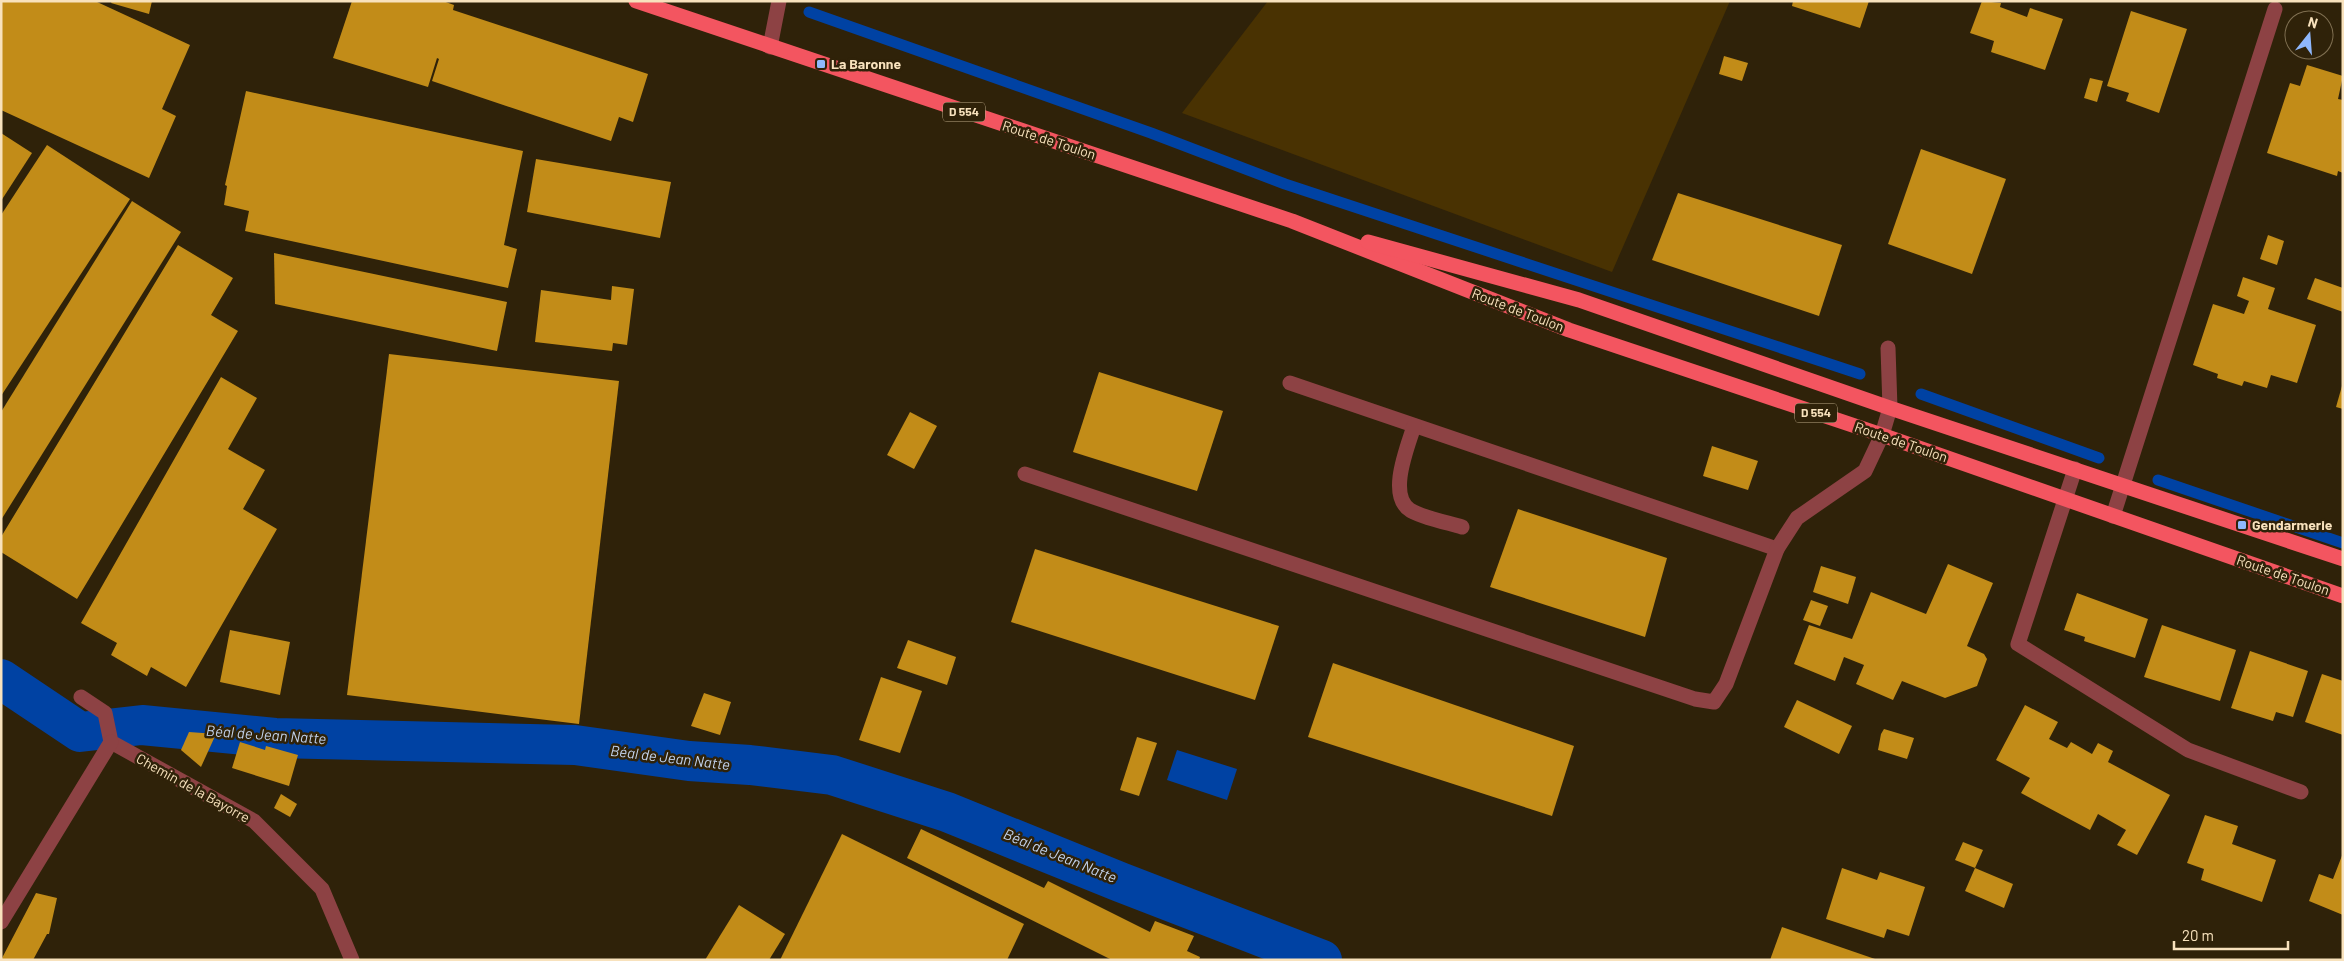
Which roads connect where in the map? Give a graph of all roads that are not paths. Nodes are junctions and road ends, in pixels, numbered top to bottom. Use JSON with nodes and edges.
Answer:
{"nodes":[{"id":1,"x":636,"y":1,"type":"edge"},
{"id":2,"x":779,"y":1,"type":"edge"},
{"id":3,"x":2275,"y":10,"type":"dead end"},
{"id":4,"x":770,"y":47,"type":"junction"},
{"id":5,"x":1292,"y":221,"type":"junction"},
{"id":6,"x":1888,"y":348,"type":"dead end"},
{"id":7,"x":1290,"y":383,"type":"dead end"},
{"id":8,"x":1890,"y":408,"type":"junction"},
{"id":9,"x":1414,"y":426,"type":"junction"},
{"id":10,"x":1882,"y":435,"type":"junction"},
{"id":11,"x":2075,"y":469,"type":"junction"},
{"id":12,"x":1024,"y":474,"type":"dead end"},
{"id":13,"x":2124,"y":485,"type":"junction"},
{"id":14,"x":2066,"y":500,"type":"junction"},
{"id":15,"x":2113,"y":516,"type":"junction"},
{"id":16,"x":1462,"y":527,"type":"dead end"},
{"id":17,"x":1777,"y":549,"type":"junction"},
{"id":18,"x":2343,"y":559,"type":"edge"},
{"id":19,"x":2343,"y":596,"type":"edge"},
{"id":20,"x":81,"y":697,"type":"dead end"},
{"id":21,"x":111,"y":740,"type":"junction"},
{"id":22,"x":2301,"y":792,"type":"dead end"},
{"id":23,"x":1,"y":922,"type":"edge"},
{"id":24,"x":352,"y":960,"type":"edge"}],
"edges":[{"from":1,"to":4,"type":"main road","name":"Route de Toulon","number":"D 554"},
{"from":2,"to":4,"type":"street"},
{"from":3,"to":13,"type":"street"},
{"from":4,"to":5,"type":"main road","name":"Route de Toulon","number":"D 554"},
{"from":5,"to":8,"type":"main road","name":"Route de Toulon","number":"D 554"},
{"from":5,"to":10,"type":"main road","name":"Route de Toulon","number":"D 554"},
{"from":6,"to":8,"type":"street"},
{"from":7,"to":9,"type":"street"},
{"from":8,"to":10,"type":"street"},
{"from":8,"to":11,"type":"main road","name":"Route de Toulon","number":"D 554"},
{"from":9,"to":16,"type":"street"},
{"from":9,"to":17,"type":"street"},
{"from":10,"to":14,"type":"main road","name":"Route de Toulon","number":"D 554"},
{"from":10,"to":17,"type":"street"},
{"from":11,"to":13,"type":"main road","name":"Route de Toulon","number":"D 554"},
{"from":11,"to":14,"type":"street"},
{"from":12,"to":17,"type":"street"},
{"from":13,"to":15,"type":"street"},
{"from":13,"to":18,"type":"main road","name":"Route de Toulon","number":"D 554"},
{"from":14,"to":15,"type":"main road","name":"Route de Toulon","number":"D 554"},
{"from":14,"to":22,"type":"street"},
{"from":15,"to":19,"type":"main road","name":"Route de Toulon","number":"D 554"},
{"from":20,"to":21,"type":"street"},
{"from":21,"to":23,"type":"street"},
{"from":21,"to":24,"type":"street","name":"Chemin de la Bayorre"}]}
